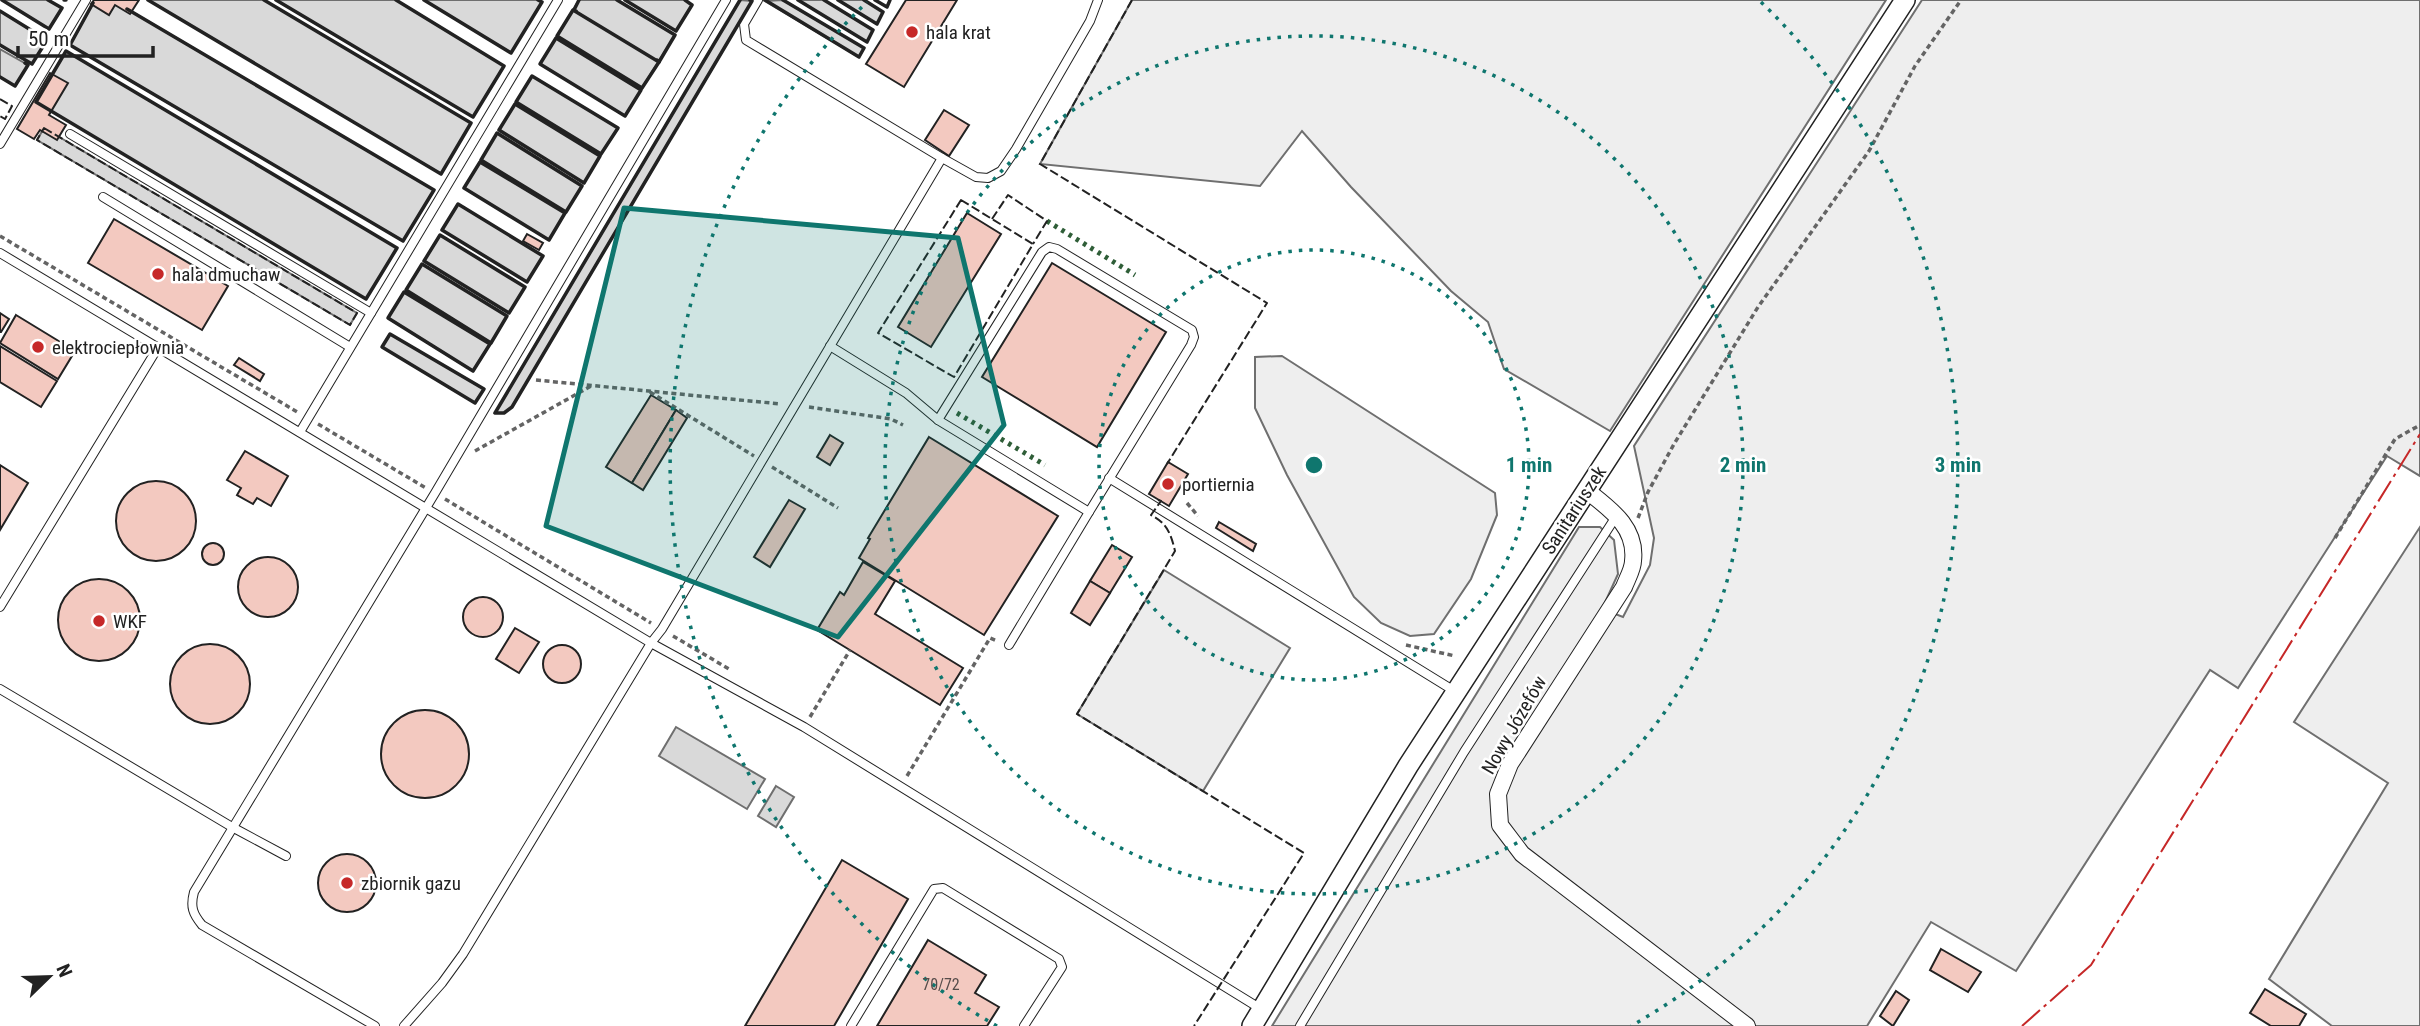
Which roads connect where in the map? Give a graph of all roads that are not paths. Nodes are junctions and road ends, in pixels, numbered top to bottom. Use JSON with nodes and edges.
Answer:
{"nodes":[{"id":1,"x":86,"y":0,"type":"edge"},
{"id":2,"x":558,"y":0,"type":"edge"},
{"id":3,"x":726,"y":0,"type":"edge"},
{"id":4,"x":758,"y":0,"type":"edge"},
{"id":5,"x":1098,"y":0,"type":"edge"},
{"id":6,"x":1905,"y":0,"type":"edge"},
{"id":7,"x":70,"y":134,"type":"dead end"},
{"id":8,"x":0,"y":144,"type":"edge"},
{"id":9,"x":942,"y":158,"type":"junction"},
{"id":10,"x":103,"y":197,"type":"dead end"},
{"id":11,"x":0,"y":253,"type":"edge"},
{"id":12,"x":371,"y":313,"type":"junction"},
{"id":13,"x":830,"y":346,"type":"junction"},
{"id":14,"x":350,"y":347,"type":"junction"},
{"id":15,"x":157,"y":349,"type":"junction"},
{"id":16,"x":938,"y":420,"type":"junction"},
{"id":17,"x":300,"y":432,"type":"junction"},
{"id":18,"x":1109,"y":478,"type":"junction"},
{"id":19,"x":1586,"y":490,"type":"junction"},
{"id":20,"x":426,"y":507,"type":"junction"},
{"id":21,"x":1089,"y":512,"type":"junction"},
{"id":22,"x":1617,"y":515,"type":"junction"},
{"id":23,"x":0,"y":607,"type":"edge"},
{"id":24,"x":651,"y":643,"type":"junction"},
{"id":25,"x":1009,"y":645,"type":"road end"},
{"id":26,"x":0,"y":689,"type":"edge"},
{"id":27,"x":1456,"y":692,"type":"junction"},
{"id":28,"x":232,"y":827,"type":"junction"},
{"id":29,"x":286,"y":856,"type":"dead end"},
{"id":30,"x":1257,"y":1018,"type":"edge"},
{"id":31,"x":375,"y":1026,"type":"edge"},
{"id":32,"x":404,"y":1026,"type":"edge"},
{"id":33,"x":851,"y":1026,"type":"edge"},
{"id":34,"x":1024,"y":1026,"type":"edge"},
{"id":35,"x":1300,"y":1026,"type":"edge"},
{"id":36,"x":1747,"y":1026,"type":"edge"}],
"edges":[{"from":1,"to":8,"type":"lane"},
{"from":2,"to":12,"type":"lane"},
{"from":3,"to":20,"type":"lane"},
{"from":4,"to":9,"type":"lane"},
{"from":5,"to":9,"type":"lane"},
{"from":6,"to":19,"type":"street","name":"Sanitariuszek"},
{"from":7,"to":12,"type":"lane"},
{"from":9,"to":13,"type":"lane"},
{"from":10,"to":14,"type":"lane"},
{"from":11,"to":15,"type":"lane"},
{"from":12,"to":14,"type":"lane"},
{"from":13,"to":16,"type":"lane"},
{"from":13,"to":24,"type":"lane"},
{"from":14,"to":17,"type":"lane"},
{"from":15,"to":17,"type":"lane"},
{"from":15,"to":23,"type":"lane"},
{"from":16,"to":18,"type":"lane"},
{"from":16,"to":21,"type":"lane"},
{"from":17,"to":20,"type":"lane"},
{"from":18,"to":21,"type":"lane"},
{"from":18,"to":27,"type":"lane"},
{"from":19,"to":22,"type":"street"},
{"from":19,"to":27,"type":"street","name":"Sanitariuszek"},
{"from":20,"to":24,"type":"lane"},
{"from":20,"to":28,"type":"lane"},
{"from":21,"to":25,"type":"lane"},
{"from":22,"to":35,"type":"lane"},
{"from":22,"to":36,"type":"street","name":"Nowy Józefów"},
{"from":24,"to":30,"type":"lane"},
{"from":24,"to":32,"type":"lane"},
{"from":26,"to":28,"type":"lane"},
{"from":27,"to":30,"type":"street","name":"Sanitariuszek"},
{"from":28,"to":29,"type":"lane"},
{"from":28,"to":31,"type":"lane"},
{"from":33,"to":34,"type":"lane"}]}
